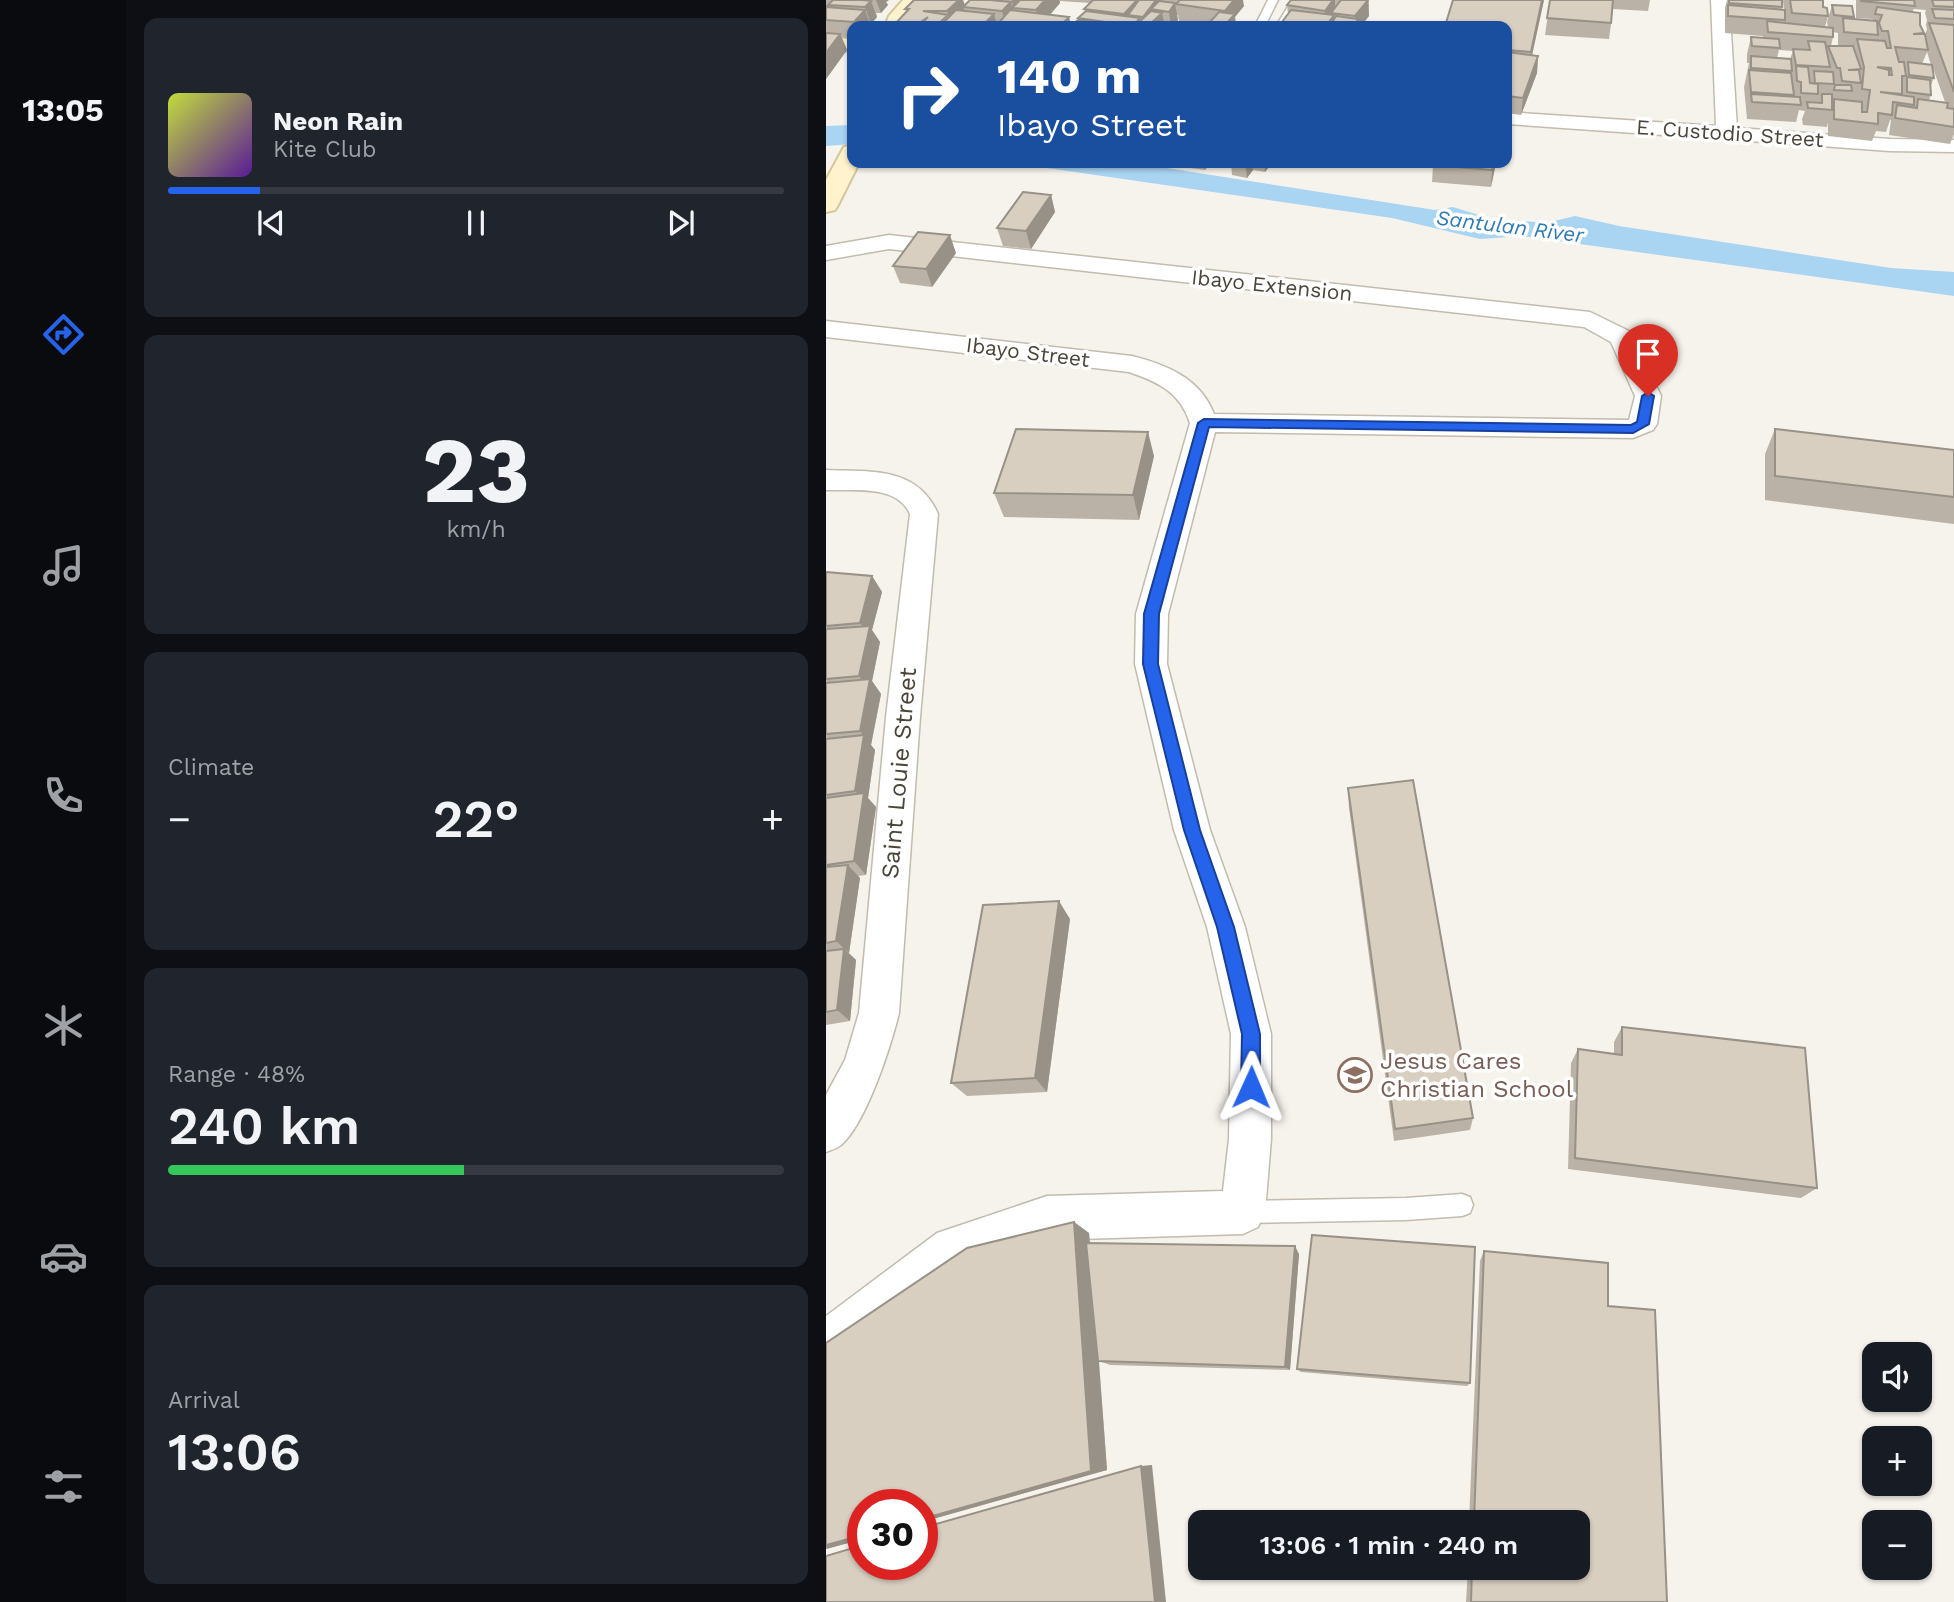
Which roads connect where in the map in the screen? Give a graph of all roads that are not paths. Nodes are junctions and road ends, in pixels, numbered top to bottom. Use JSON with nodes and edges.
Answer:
{"nodes":[{"id":1,"x":914,"y":0,"type":"edge"},
{"id":2,"x":1273,"y":0,"type":"edge"},
{"id":3,"x":1297,"y":0,"type":"edge"},
{"id":4,"x":1720,"y":0,"type":"edge"},
{"id":5,"x":897,"y":21,"type":"edge"},
{"id":6,"x":1262,"y":21,"type":"edge"},
{"id":7,"x":1283,"y":21,"type":"edge"},
{"id":8,"x":826,"y":44,"type":"edge"},
{"id":9,"x":847,"y":46,"type":"edge"},
{"id":10,"x":1512,"y":118,"type":"edge"},
{"id":11,"x":1727,"y":132,"type":"junction"},
{"id":12,"x":1954,"y":146,"type":"edge"},
{"id":13,"x":847,"y":164,"type":"edge"},
{"id":14,"x":826,"y":205,"type":"edge"},
{"id":15,"x":826,"y":253,"type":"edge"},
{"id":16,"x":826,"y":329,"type":"edge"},
{"id":17,"x":1204,"y":423,"type":"junction"},
{"id":18,"x":826,"y":480,"type":"edge"},
{"id":19,"x":826,"y":1131,"type":"edge"},
{"id":20,"x":1462,"y":1205,"type":"dead end"},
{"id":21,"x":1243,"y":1212,"type":"junction"},
{"id":22,"x":826,"y":1345,"type":"edge"}],
"edges":[{"from":1,"to":5,"type":"main road"},
{"from":2,"to":6,"type":"lane"},
{"from":3,"to":7,"type":"lane"},
{"from":4,"to":11,"type":"street"},
{"from":8,"to":9,"type":"main road"},
{"from":10,"to":11,"type":"street","name":"E. Custodio Street"},
{"from":11,"to":12,"type":"street","name":"E. Custodio Street"},
{"from":13,"to":14,"type":"main road"},
{"from":15,"to":17,"type":"street","name":"Ibayo Extension"},
{"from":16,"to":17,"type":"street","name":"Ibayo Street"},
{"from":17,"to":21,"type":"street"},
{"from":18,"to":19,"type":"street","name":"Saint Louie Street"},
{"from":20,"to":21,"type":"lane"},
{"from":21,"to":22,"type":"street"}]}
